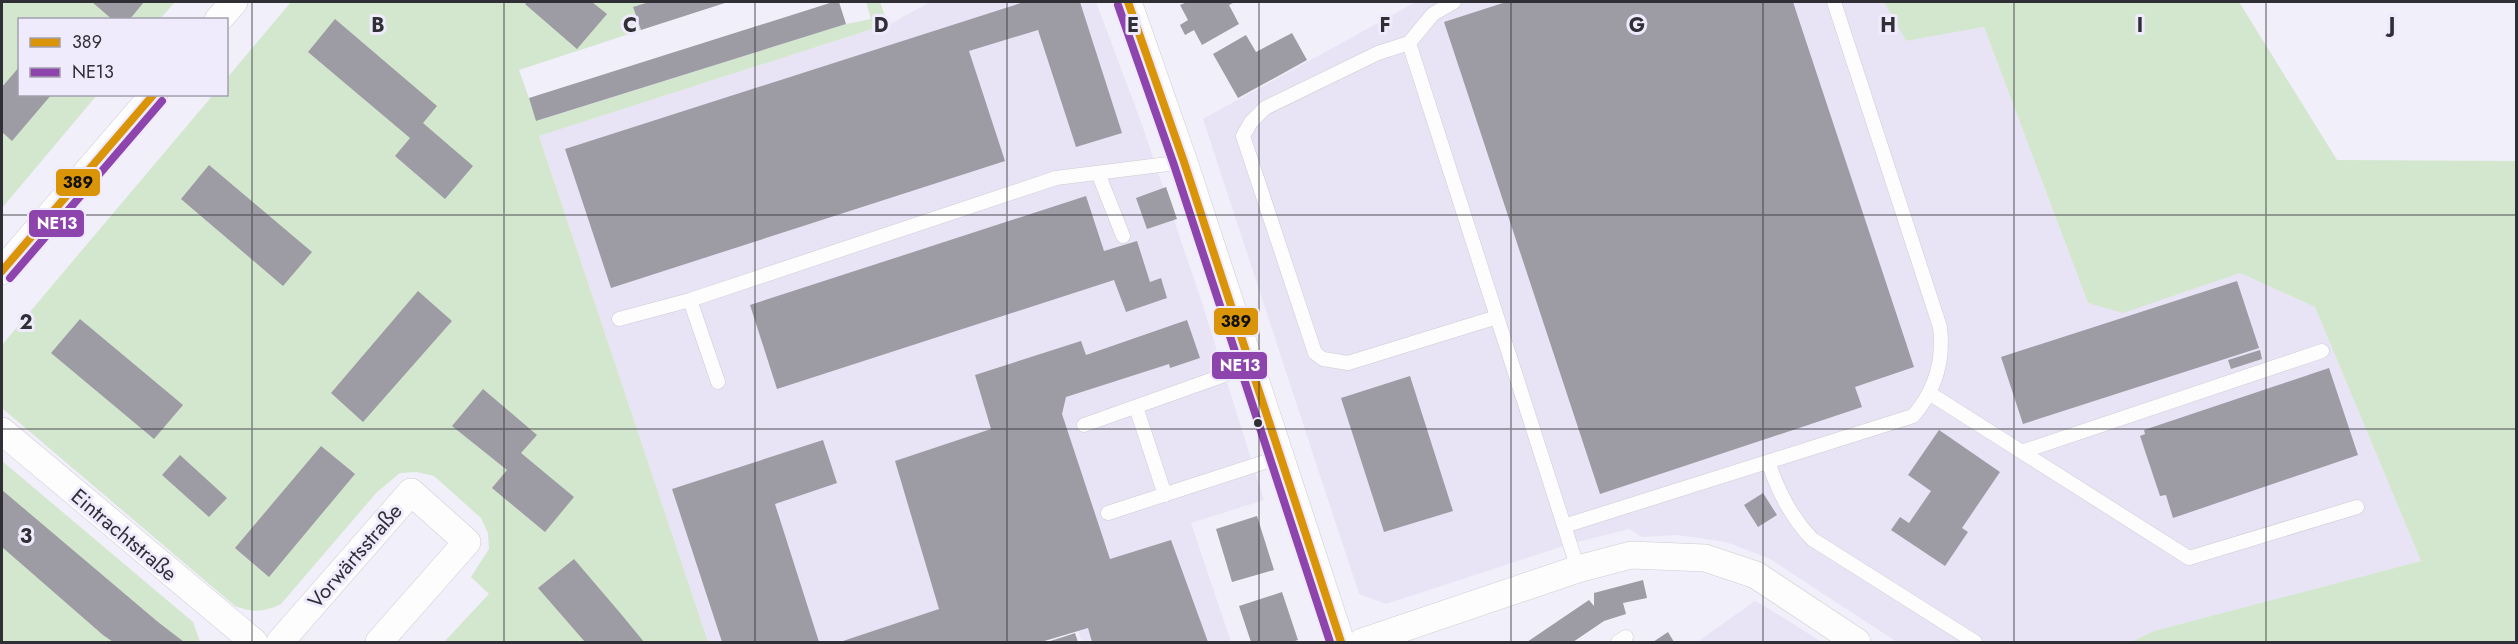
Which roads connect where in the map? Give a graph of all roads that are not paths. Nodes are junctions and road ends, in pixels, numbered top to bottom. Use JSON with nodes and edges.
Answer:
{"nodes":[{"id":1,"x":234,"y":2,"type":"edge"},
{"id":2,"x":1128,"y":2,"type":"edge"},
{"id":3,"x":1454,"y":2,"type":"edge"},
{"id":4,"x":1834,"y":2,"type":"edge"},
{"id":5,"x":220,"y":18,"type":"edge"},
{"id":6,"x":1409,"y":43,"type":"junction"},
{"id":7,"x":152,"y":96,"type":"edge"},
{"id":8,"x":1184,"y":162,"type":"junction"},
{"id":9,"x":1098,"y":173,"type":"junction"},
{"id":10,"x":1123,"y":236,"type":"dead end"},
{"id":11,"x":2,"y":271,"type":"edge"},
{"id":12,"x":690,"y":300,"type":"junction"},
{"id":13,"x":1497,"y":317,"type":"junction"},
{"id":14,"x":619,"y":319,"type":"dead end"},
{"id":15,"x":2322,"y":351,"type":"dead end"},
{"id":16,"x":1250,"y":366,"type":"junction"},
{"id":17,"x":718,"y":382,"type":"dead end"},
{"id":18,"x":1929,"y":393,"type":"junction"},
{"id":19,"x":1136,"y":406,"type":"junction"},
{"id":20,"x":1084,"y":425,"type":"dead end"},
{"id":21,"x":2,"y":431,"type":"edge"},
{"id":22,"x":2024,"y":451,"type":"junction"},
{"id":23,"x":1280,"y":458,"type":"junction"},
{"id":24,"x":1768,"y":462,"type":"junction"},
{"id":25,"x":1165,"y":495,"type":"junction"},
{"id":26,"x":2357,"y":507,"type":"dead end"},
{"id":27,"x":1108,"y":513,"type":"dead end"},
{"id":28,"x":1564,"y":526,"type":"junction"},
{"id":29,"x":1578,"y":569,"type":"junction"},
{"id":30,"x":247,"y":641,"type":"edge"},
{"id":31,"x":280,"y":642,"type":"edge"},
{"id":32,"x":379,"y":642,"type":"edge"},
{"id":33,"x":1341,"y":642,"type":"edge"},
{"id":34,"x":1362,"y":642,"type":"edge"},
{"id":35,"x":1857,"y":642,"type":"edge"},
{"id":36,"x":1975,"y":642,"type":"edge"}],
"edges":[{"from":1,"to":5,"type":"street"},
{"from":2,"to":8,"type":"street"},
{"from":3,"to":6,"type":"lane"},
{"from":4,"to":18,"type":"lane"},
{"from":6,"to":13,"type":"lane"},
{"from":6,"to":13,"type":"lane"},
{"from":7,"to":11,"type":"street"},
{"from":8,"to":9,"type":"lane"},
{"from":8,"to":16,"type":"street"},
{"from":9,"to":10,"type":"lane"},
{"from":9,"to":12,"type":"lane"},
{"from":12,"to":14,"type":"lane"},
{"from":12,"to":17,"type":"lane"},
{"from":13,"to":28,"type":"lane"},
{"from":15,"to":22,"type":"lane"},
{"from":16,"to":19,"type":"lane"},
{"from":16,"to":23,"type":"street"},
{"from":18,"to":22,"type":"lane"},
{"from":18,"to":24,"type":"lane"},
{"from":19,"to":20,"type":"lane"},
{"from":19,"to":25,"type":"lane"},
{"from":21,"to":30,"type":"street","name":"Eintrachtstraße"},
{"from":22,"to":26,"type":"lane"},
{"from":23,"to":25,"type":"lane"},
{"from":23,"to":33,"type":"street"},
{"from":24,"to":28,"type":"lane"},
{"from":24,"to":36,"type":"lane"},
{"from":25,"to":27,"type":"lane"},
{"from":28,"to":29,"type":"lane"},
{"from":29,"to":34,"type":"street"},
{"from":29,"to":35,"type":"street"},
{"from":31,"to":32,"type":"street","name":"Vorwärtsstraße"}]}
